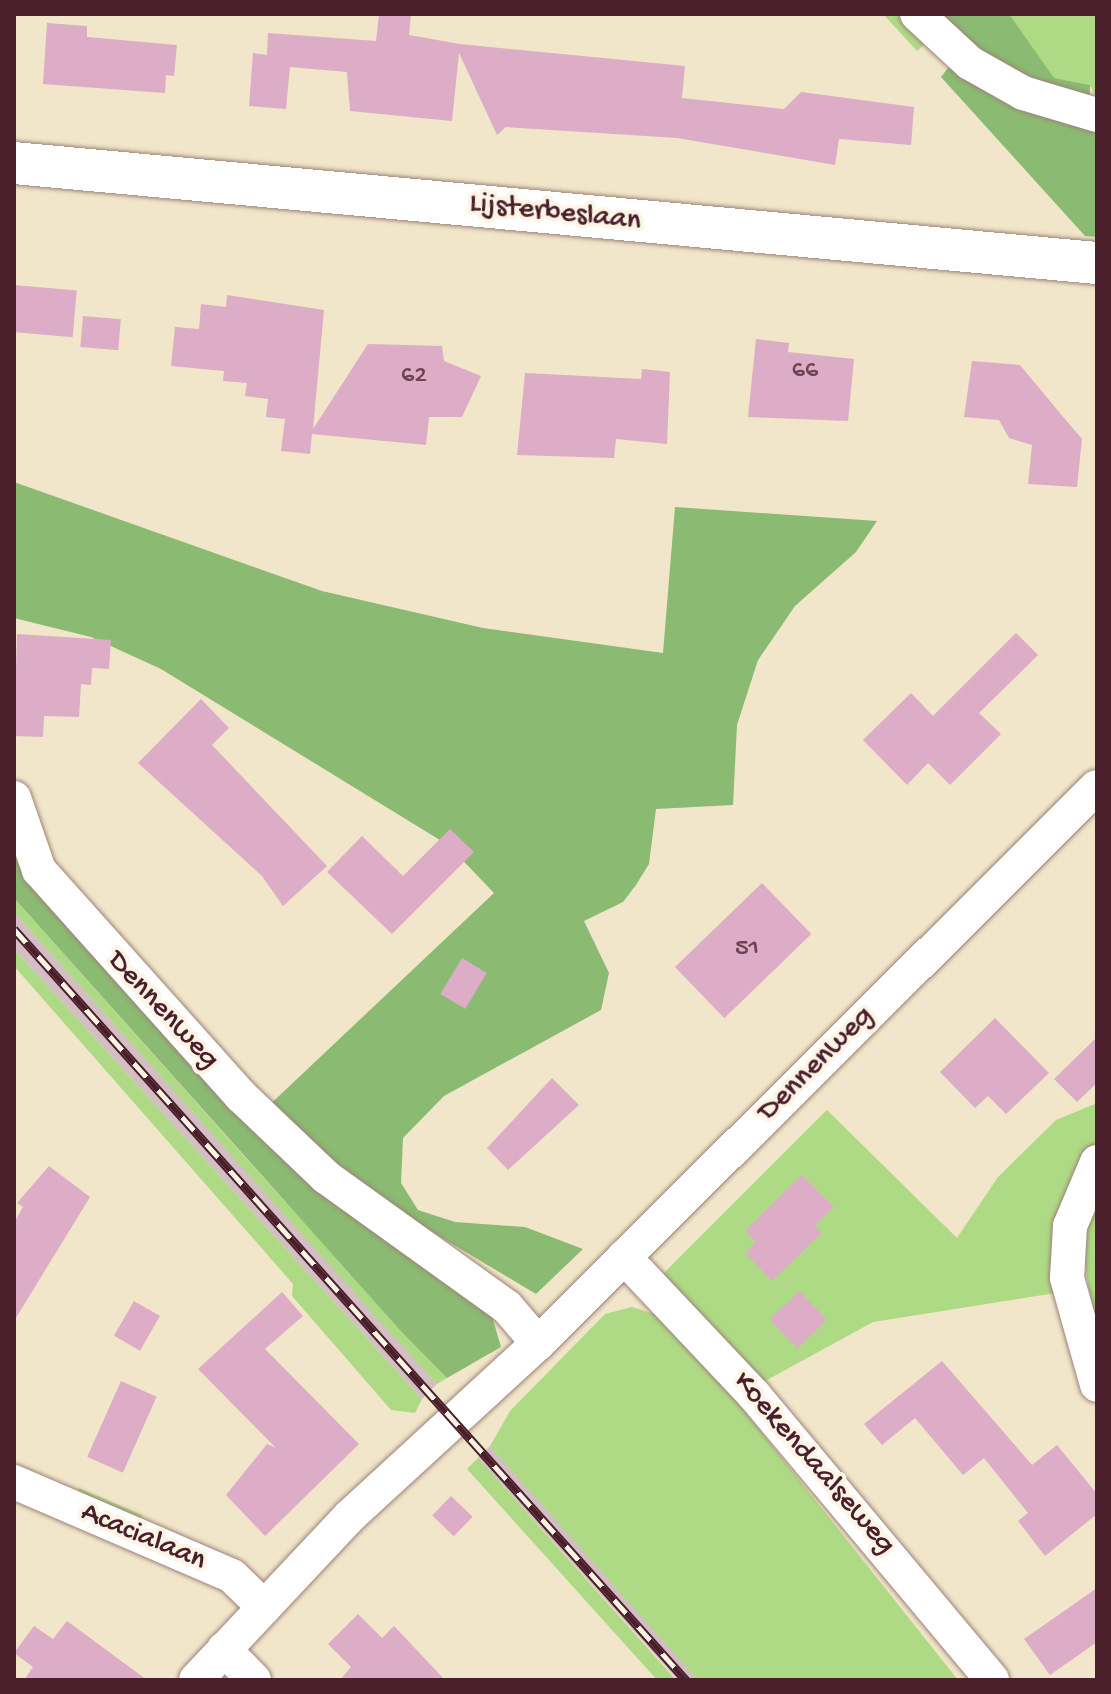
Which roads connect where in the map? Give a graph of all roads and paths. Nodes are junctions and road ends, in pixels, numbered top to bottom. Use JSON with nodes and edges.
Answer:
{"nodes":[{"id":1,"x":917,"y":14,"type":"edge"},
{"id":2,"x":1097,"y":115,"type":"edge"},
{"id":3,"x":14,"y":163,"type":"edge"},
{"id":4,"x":1097,"y":263,"type":"edge"},
{"id":5,"x":1097,"y":787,"type":"edge"},
{"id":6,"x":14,"y":798,"type":"edge"},
{"id":7,"x":1097,"y":1162,"type":"edge"},
{"id":8,"x":624,"y":1257,"type":"junction"},
{"id":9,"x":538,"y":1343,"type":"junction"},
{"id":10,"x":1097,"y":1385,"type":"edge"},
{"id":11,"x":14,"y":1482,"type":"edge"},
{"id":12,"x":264,"y":1607,"type":"junction"},
{"id":13,"x":224,"y":1649,"type":"junction"},
{"id":14,"x":196,"y":1680,"type":"edge"},
{"id":15,"x":254,"y":1680,"type":"edge"},
{"id":16,"x":992,"y":1680,"type":"edge"}],
"edges":[{"from":1,"to":2,"type":"street"},
{"from":3,"to":4,"type":"street","name":"Lijsterbeslaan"},
{"from":5,"to":8,"type":"street","name":"Dennenweg"},
{"from":6,"to":9,"type":"street","name":"Dennenweg"},
{"from":7,"to":10,"type":"street"},
{"from":8,"to":9,"type":"street","name":"Dennenweg"},
{"from":8,"to":16,"type":"street","name":"Koekendaalseweg"},
{"from":9,"to":12,"type":"street","name":"Dennenweg"},
{"from":11,"to":12,"type":"street","name":"Acacialaan"},
{"from":12,"to":13,"type":"street","name":"Dennenweg"},
{"from":13,"to":14,"type":"street","name":"Dennenweg"},
{"from":13,"to":15,"type":"street"}]}
